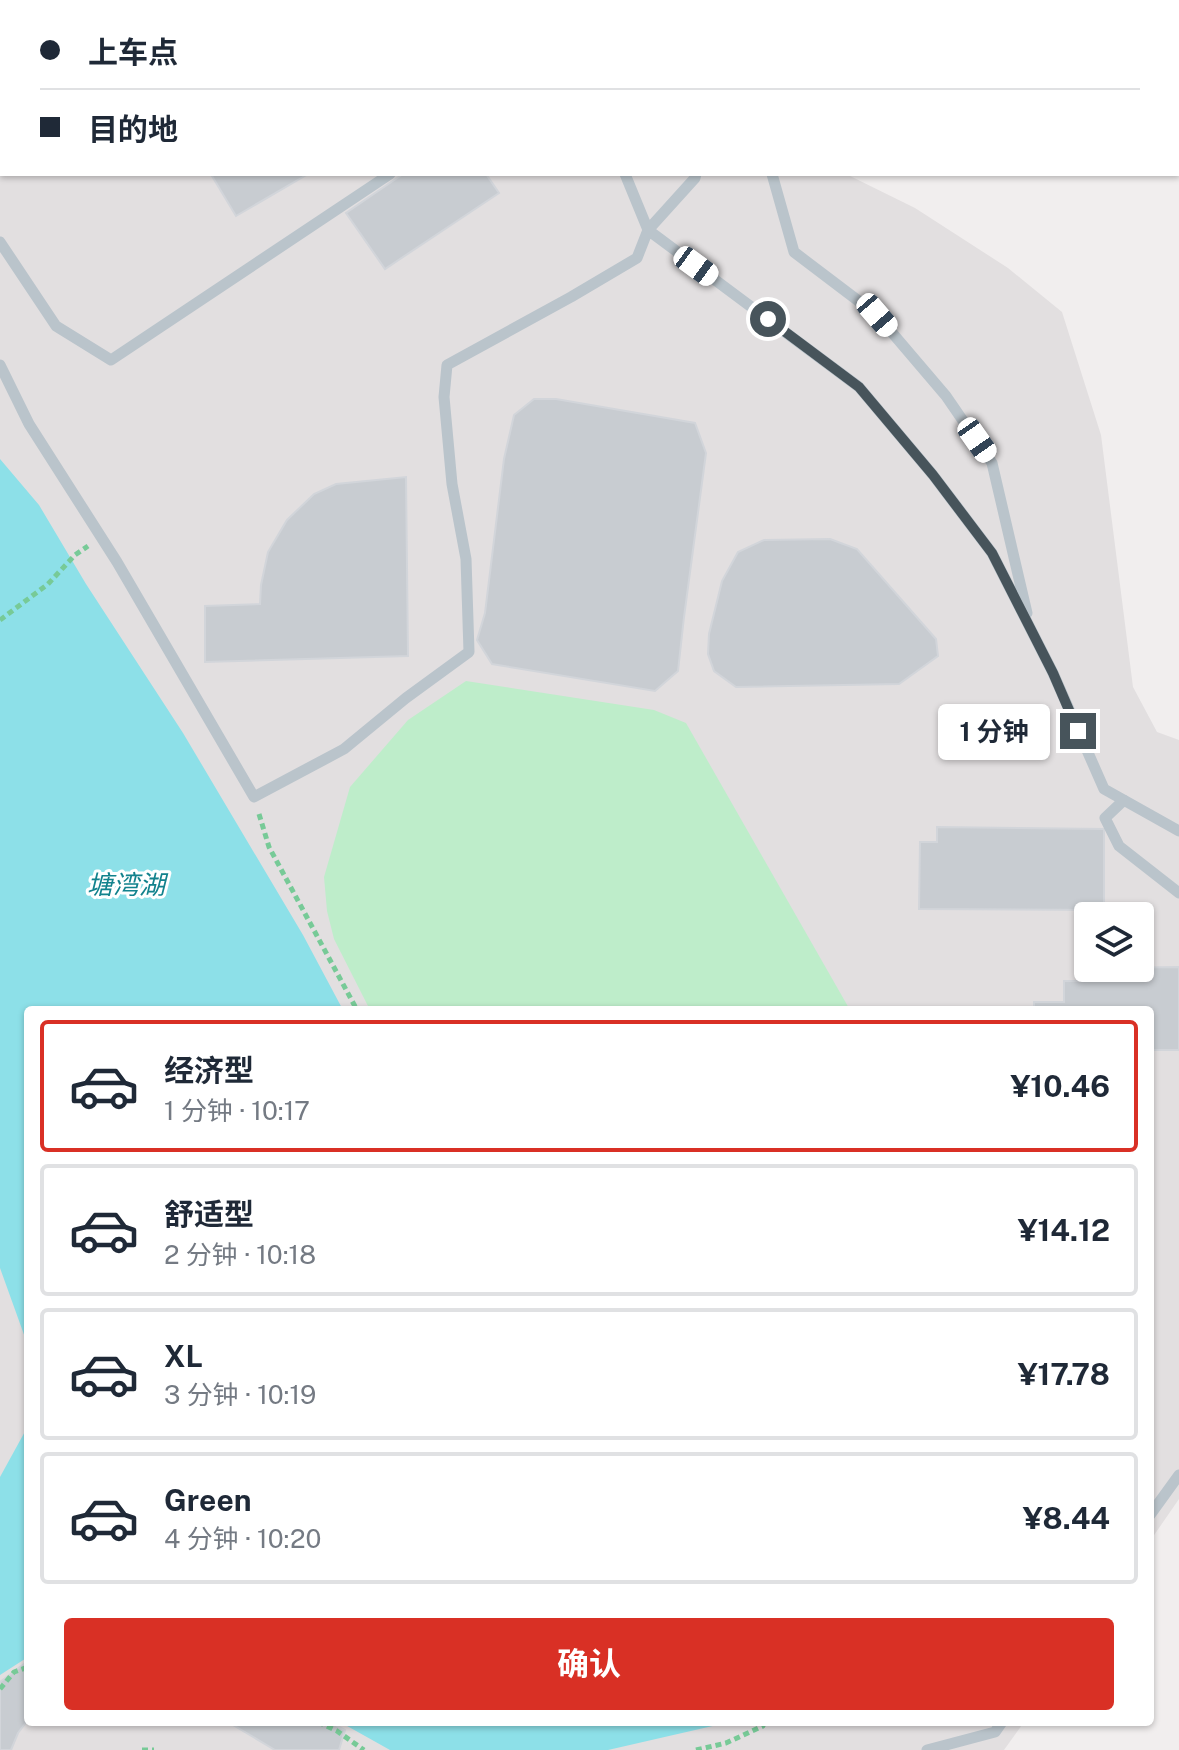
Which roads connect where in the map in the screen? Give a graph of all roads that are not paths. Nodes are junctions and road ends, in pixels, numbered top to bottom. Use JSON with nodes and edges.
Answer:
{"nodes":[{"id":1,"x":387,"y":176,"type":"edge"},
{"id":2,"x":626,"y":176,"type":"edge"},
{"id":3,"x":696,"y":176,"type":"edge"},
{"id":4,"x":773,"y":176,"type":"edge"},
{"id":5,"x":648,"y":230,"type":"junction"},
{"id":6,"x":0,"y":242,"type":"edge"},
{"id":7,"x":0,"y":365,"type":"edge"},
{"id":8,"x":1032,"y":631,"type":"junction"},
{"id":9,"x":1124,"y":800,"type":"junction"},
{"id":10,"x":1179,"y":831,"type":"edge"},
{"id":11,"x":1179,"y":893,"type":"edge"},
{"id":12,"x":1179,"y":1475,"type":"edge"},
{"id":13,"x":1154,"y":1509,"type":"edge"},
{"id":14,"x":999,"y":1726,"type":"edge"},
{"id":15,"x":927,"y":1750,"type":"edge"}],
"edges":[{"from":1,"to":6,"type":"lane"},
{"from":2,"to":5,"type":"lane"},
{"from":3,"to":5,"type":"lane"},
{"from":4,"to":8,"type":"lane"},
{"from":5,"to":7,"type":"lane"},
{"from":5,"to":8,"type":"lane"},
{"from":8,"to":9,"type":"lane"},
{"from":9,"to":10,"type":"lane"},
{"from":9,"to":11,"type":"lane"},
{"from":12,"to":13,"type":"lane"},
{"from":14,"to":15,"type":"lane"}]}
